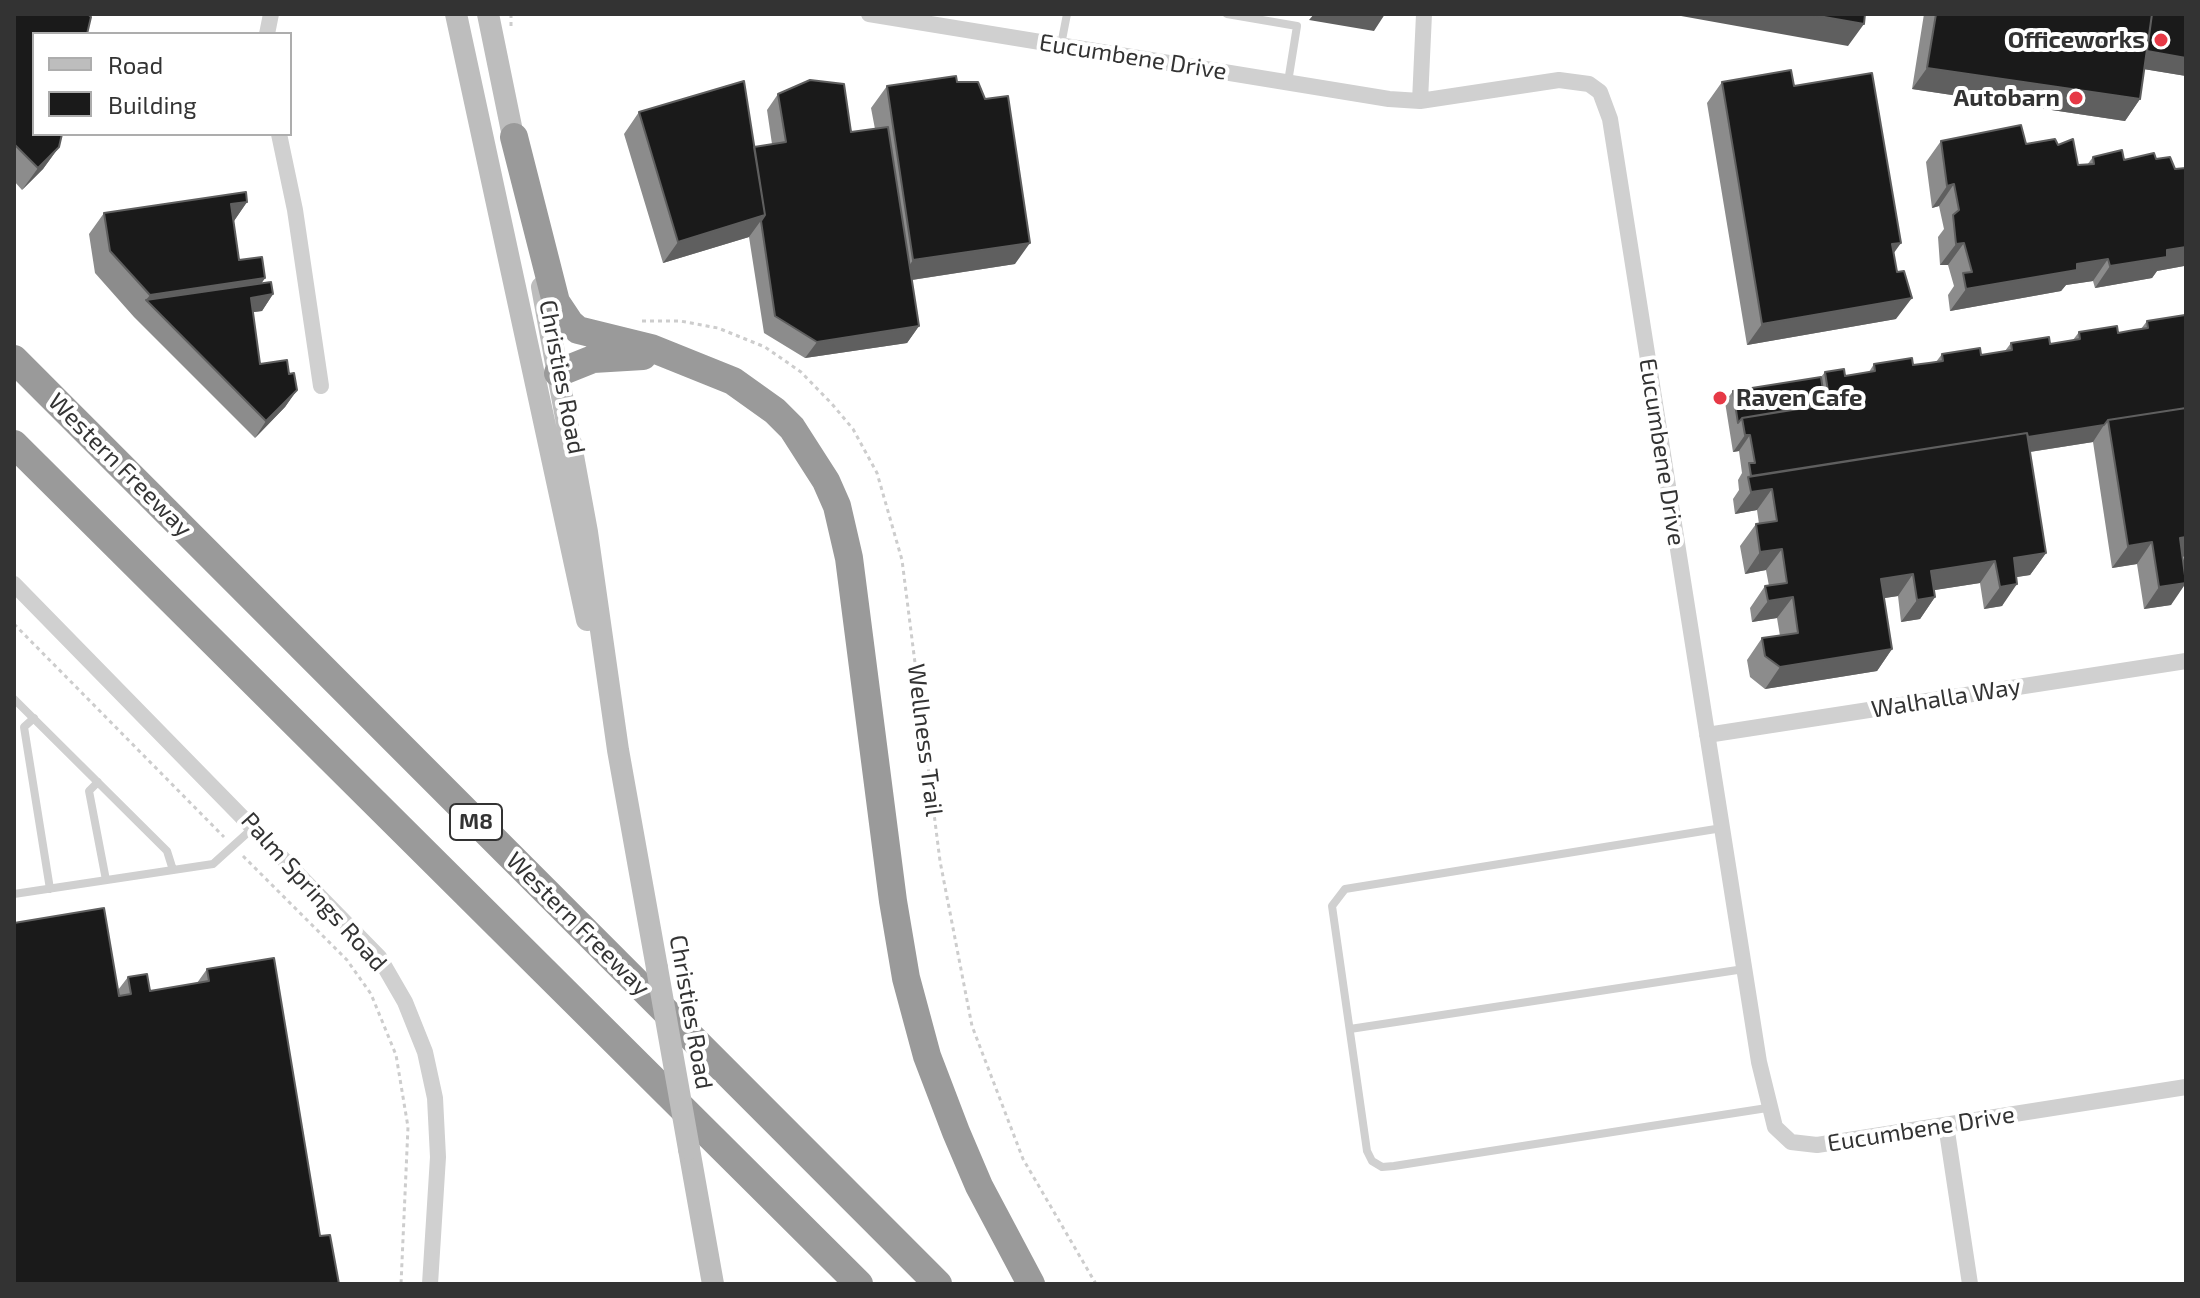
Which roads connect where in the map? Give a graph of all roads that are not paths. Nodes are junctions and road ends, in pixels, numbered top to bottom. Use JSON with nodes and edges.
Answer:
{"nodes":[{"id":1,"x":456,"y":14,"type":"edge"},
{"id":2,"x":488,"y":14,"type":"edge"},
{"id":3,"x":869,"y":14,"type":"edge"},
{"id":4,"x":1067,"y":14,"type":"edge"},
{"id":5,"x":1227,"y":14,"type":"edge"},
{"id":6,"x":1424,"y":14,"type":"edge"},
{"id":7,"x":508,"y":18,"type":"edge"},
{"id":8,"x":938,"y":20,"type":"edge"},
{"id":9,"x":493,"y":38,"type":"junction"},
{"id":10,"x":1061,"y":45,"type":"junction"},
{"id":11,"x":1288,"y":82,"type":"junction"},
{"id":12,"x":1420,"y":101,"type":"junction"},
{"id":13,"x":279,"y":136,"type":"edge"},
{"id":14,"x":514,"y":137,"type":"junction"},
{"id":15,"x":679,"y":358,"type":"junction"},
{"id":16,"x":14,"y":359,"type":"edge"},
{"id":17,"x":558,"y":373,"type":"junction"},
{"id":18,"x":321,"y":386,"type":"dead end"},
{"id":19,"x":14,"y":444,"type":"edge"},
{"id":20,"x":574,"y":566,"type":"junction"},
{"id":21,"x":14,"y":584,"type":"edge"},
{"id":22,"x":2186,"y":661,"type":"edge"},
{"id":23,"x":14,"y":699,"type":"edge"},
{"id":24,"x":34,"y":718,"type":"junction"},
{"id":25,"x":1707,"y":735,"type":"junction"},
{"id":26,"x":618,"y":750,"type":"junction"},
{"id":27,"x":98,"y":782,"type":"junction"},
{"id":28,"x":254,"y":826,"type":"junction"},
{"id":29,"x":1722,"y":828,"type":"junction"},
{"id":30,"x":173,"y":870,"type":"junction"},
{"id":31,"x":106,"y":880,"type":"junction"},
{"id":32,"x":50,"y":889,"type":"junction"},
{"id":33,"x":14,"y":894,"type":"edge"},
{"id":34,"x":1744,"y":969,"type":"junction"},
{"id":35,"x":1350,"y":1029,"type":"junction"},
{"id":36,"x":2186,"y":1087,"type":"edge"},
{"id":37,"x":1767,"y":1108,"type":"junction"},
{"id":38,"x":1946,"y":1125,"type":"junction"},
{"id":39,"x":430,"y":1284,"type":"edge"},
{"id":40,"x":713,"y":1284,"type":"edge"},
{"id":41,"x":859,"y":1284,"type":"edge"},
{"id":42,"x":938,"y":1284,"type":"edge"},
{"id":43,"x":1031,"y":1284,"type":"edge"},
{"id":44,"x":1970,"y":1284,"type":"edge"}],
"edges":[{"from":1,"to":20,"type":"main road","name":"Christies Road"},
{"from":2,"to":9,"type":"main road","name":"Christies Road"},
{"from":3,"to":8,"type":"street","name":"Eucumbene Drive"},
{"from":4,"to":10,"type":"lane"},
{"from":5,"to":11,"type":"lane"},
{"from":6,"to":12,"type":"street"},
{"from":7,"to":9,"type":"main road"},
{"from":8,"to":10,"type":"street","name":"Eucumbene Drive"},
{"from":9,"to":14,"type":"main road","name":"Christies Road"},
{"from":10,"to":11,"type":"street","name":"Eucumbene Drive"},
{"from":11,"to":12,"type":"street","name":"Eucumbene Drive"},
{"from":12,"to":25,"type":"street","name":"Eucumbene Drive"},
{"from":13,"to":18,"type":"street"},
{"from":14,"to":15,"type":"highway"},
{"from":14,"to":17,"type":"main road","name":"Christies Road"},
{"from":15,"to":17,"type":"highway"},
{"from":15,"to":43,"type":"highway"},
{"from":16,"to":42,"type":"highway","name":"Western Freeway","number":"M8"},
{"from":17,"to":20,"type":"main road"},
{"from":17,"to":26,"type":"main road","name":"Christies Road"},
{"from":19,"to":41,"type":"highway","number":"M8"},
{"from":20,"to":26,"type":"main road","name":"Christies Road"},
{"from":21,"to":28,"type":"street","name":"Palm Springs Road"},
{"from":22,"to":25,"type":"street","name":"Walhalla Way"},
{"from":23,"to":24,"type":"lane"},
{"from":24,"to":27,"type":"lane"},
{"from":24,"to":32,"type":"lane"},
{"from":25,"to":29,"type":"street","name":"Eucumbene Drive"},
{"from":26,"to":40,"type":"main road","name":"Christies Road","bridge":true},
{"from":27,"to":30,"type":"lane"},
{"from":27,"to":31,"type":"lane"},
{"from":28,"to":30,"type":"lane"},
{"from":28,"to":39,"type":"street","name":"Palm Springs Road"},
{"from":29,"to":34,"type":"street","name":"Eucumbene Drive"},
{"from":29,"to":35,"type":"lane"},
{"from":30,"to":31,"type":"lane"},
{"from":31,"to":32,"type":"lane"},
{"from":32,"to":33,"type":"lane"},
{"from":34,"to":35,"type":"lane"},
{"from":34,"to":37,"type":"street","name":"Eucumbene Drive"},
{"from":35,"to":37,"type":"lane"},
{"from":36,"to":38,"type":"street","name":"Eucumbene Drive"},
{"from":37,"to":38,"type":"street","name":"Eucumbene Drive"},
{"from":38,"to":44,"type":"street"}]}
